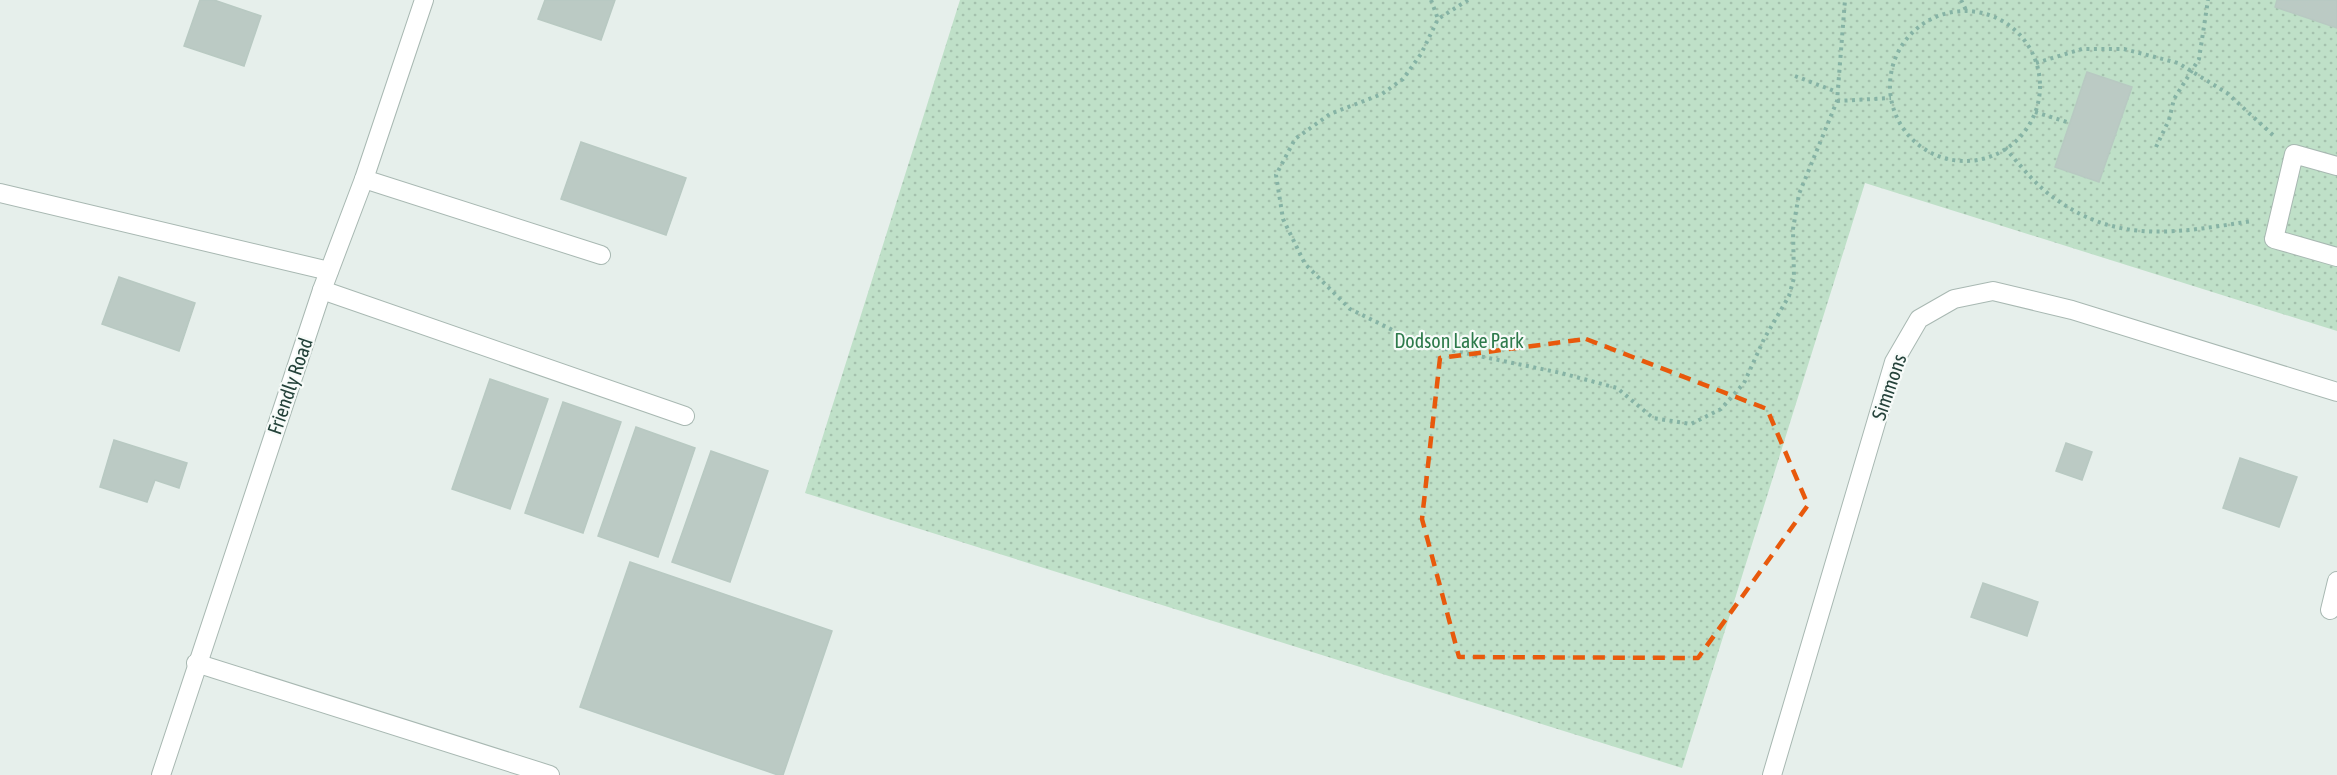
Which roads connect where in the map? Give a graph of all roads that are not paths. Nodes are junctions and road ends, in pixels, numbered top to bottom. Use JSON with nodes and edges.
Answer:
{"nodes":[{"id":1,"x":424,"y":0,"type":"edge"},
{"id":2,"x":2337,"y":166,"type":"edge"},
{"id":3,"x":364,"y":179,"type":"junction"},
{"id":4,"x":0,"y":193,"type":"edge"},
{"id":5,"x":601,"y":255,"type":"dead end"},
{"id":6,"x":2337,"y":257,"type":"edge"},
{"id":7,"x":329,"y":272,"type":"junction"},
{"id":8,"x":322,"y":290,"type":"junction"},
{"id":9,"x":2337,"y":392,"type":"edge"},
{"id":10,"x":685,"y":416,"type":"dead end"},
{"id":11,"x":2337,"y":581,"type":"edge"},
{"id":12,"x":2330,"y":610,"type":"dead end"},
{"id":13,"x":196,"y":663,"type":"junction"},
{"id":14,"x":161,"y":775,"type":"edge"},
{"id":15,"x":550,"y":775,"type":"edge"},
{"id":16,"x":1772,"y":775,"type":"edge"}],
"edges":[{"from":1,"to":3,"type":"street","name":"Friendly Road"},
{"from":2,"to":6,"type":"street"},
{"from":3,"to":5,"type":"street"},
{"from":3,"to":7,"type":"street","name":"Friendly Road"},
{"from":4,"to":7,"type":"street"},
{"from":7,"to":8,"type":"street","name":"Friendly Road"},
{"from":8,"to":10,"type":"street"},
{"from":8,"to":13,"type":"street","name":"Friendly Road"},
{"from":9,"to":16,"type":"street","name":"Simmons"},
{"from":11,"to":12,"type":"street"},
{"from":13,"to":14,"type":"street","name":"Friendly Road"},
{"from":13,"to":15,"type":"street"}]}
